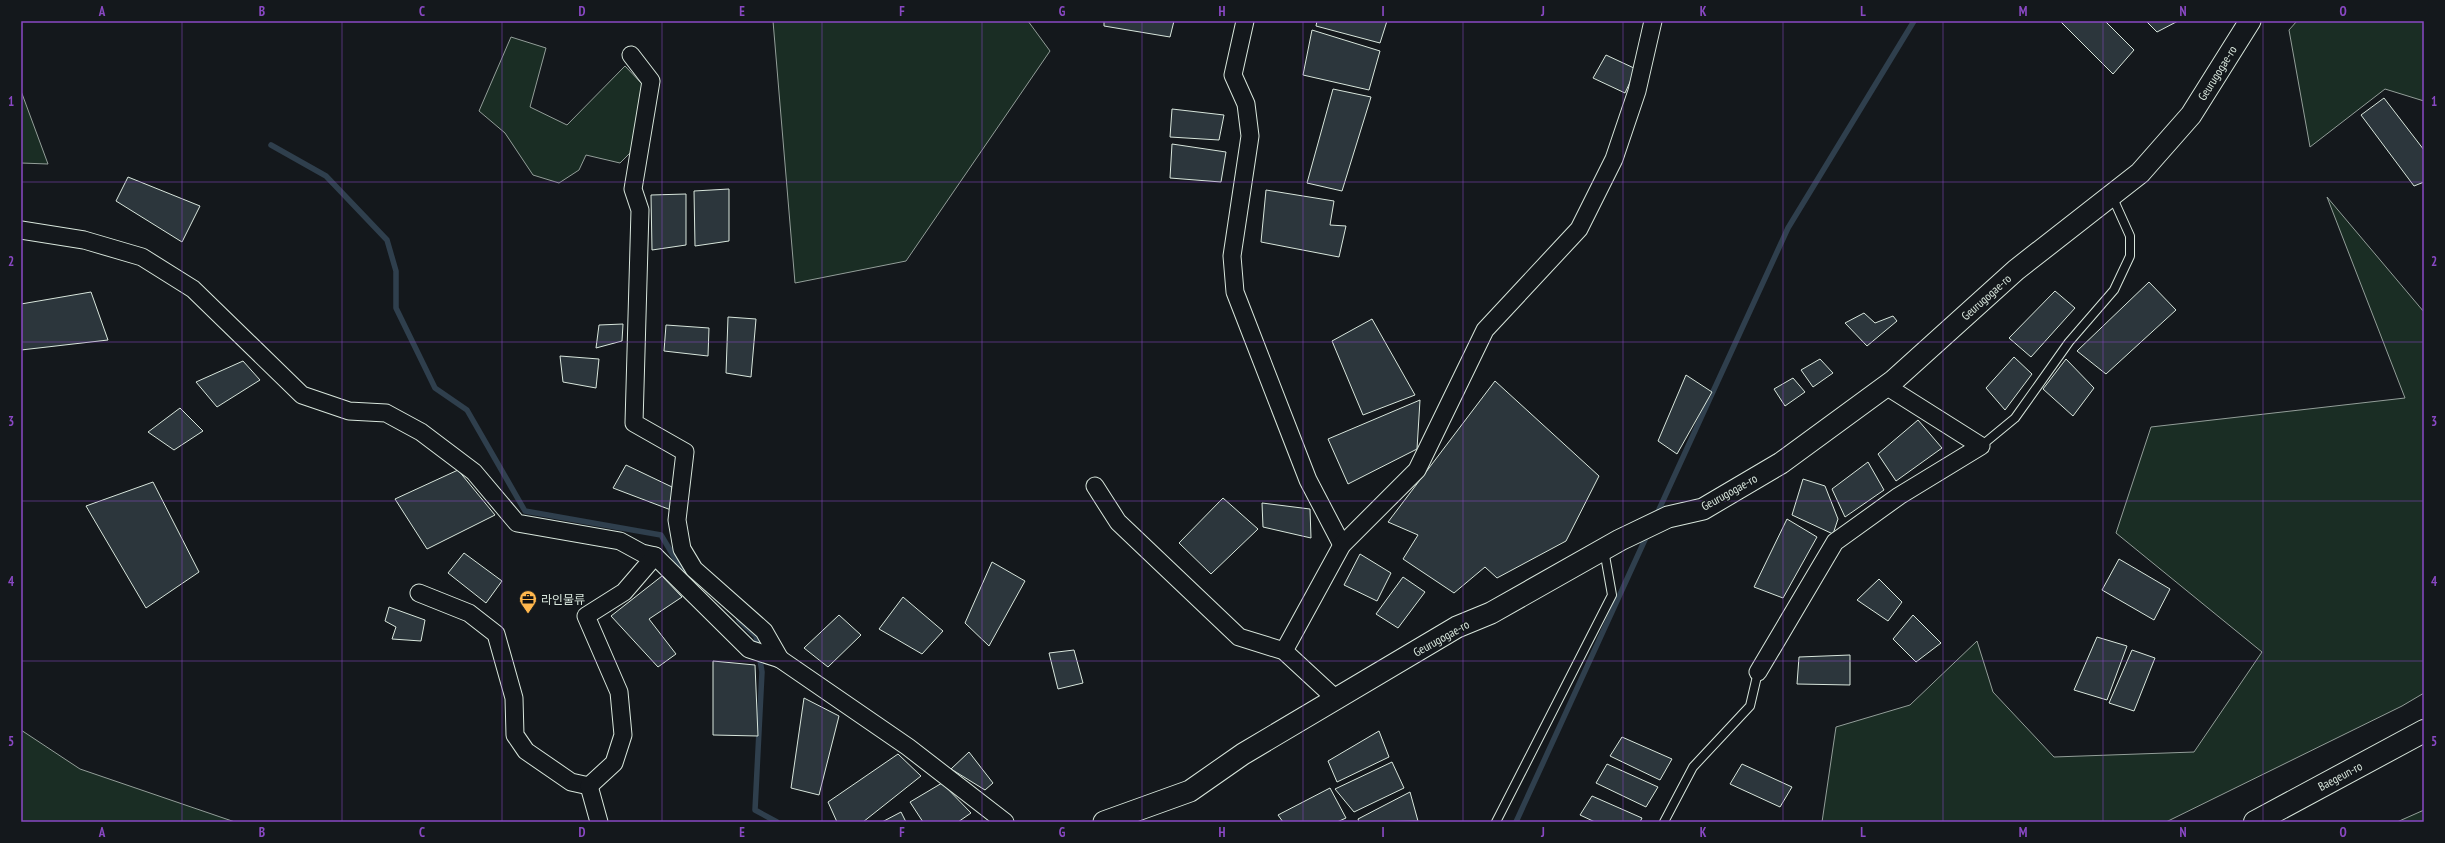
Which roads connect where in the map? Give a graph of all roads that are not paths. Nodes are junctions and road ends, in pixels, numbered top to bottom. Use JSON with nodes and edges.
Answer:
{"nodes":[{"id":1,"x":1245,"y":21,"type":"edge"},
{"id":2,"x":1653,"y":21,"type":"edge"},
{"id":3,"x":2250,"y":21,"type":"edge"},
{"id":4,"x":632,"y":54,"type":"dead end"},
{"id":5,"x":2111,"y":195,"type":"junction"},
{"id":6,"x":21,"y":230,"type":"edge"},
{"id":7,"x":1886,"y":386,"type":"junction"},
{"id":8,"x":1981,"y":446,"type":"junction"},
{"id":9,"x":1095,"y":486,"type":"dead end"},
{"id":10,"x":1612,"y":544,"type":"junction"},
{"id":11,"x":1342,"y":545,"type":"junction"},
{"id":12,"x":655,"y":556,"type":"junction"},
{"id":13,"x":419,"y":593,"type":"dead end"},
{"id":14,"x":1284,"y":651,"type":"junction"},
{"id":15,"x":776,"y":657,"type":"junction"},
{"id":16,"x":1758,"y":672,"type":"joint"},
{"id":17,"x":1336,"y":700,"type":"junction"},
{"id":18,"x":2424,"y":731,"type":"edge"},
{"id":19,"x":589,"y":786,"type":"junction"},
{"id":20,"x":599,"y":822,"type":"edge"},
{"id":21,"x":1005,"y":822,"type":"edge"},
{"id":22,"x":1104,"y":822,"type":"edge"},
{"id":23,"x":1496,"y":822,"type":"edge"},
{"id":24,"x":1664,"y":822,"type":"edge"},
{"id":25,"x":2255,"y":822,"type":"edge"}],
"edges":[{"from":1,"to":11,"type":"street"},
{"from":2,"to":11,"type":"street"},
{"from":3,"to":5,"type":"street","name":"Geurugogae-ro"},
{"from":4,"to":15,"type":"street"},
{"from":5,"to":7,"type":"street","name":"Geurugogae-ro"},
{"from":5,"to":8,"type":"lane"},
{"from":6,"to":12,"type":"street"},
{"from":7,"to":8,"type":"street"},
{"from":7,"to":10,"type":"street","name":"Geurugogae-ro"},
{"from":8,"to":16,"type":"street"},
{"from":9,"to":14,"type":"street"},
{"from":10,"to":17,"type":"street","name":"Geurugogae-ro"},
{"from":10,"to":23,"type":"lane"},
{"from":11,"to":14,"type":"street"},
{"from":12,"to":15,"type":"street"},
{"from":12,"to":19,"type":"street"},
{"from":13,"to":19,"type":"street"},
{"from":14,"to":17,"type":"street"},
{"from":15,"to":21,"type":"street"},
{"from":16,"to":24,"type":"lane"},
{"from":17,"to":22,"type":"street","name":"Geurugogae-ro"},
{"from":18,"to":25,"type":"main road","name":"Baegeun-ro"},
{"from":19,"to":20,"type":"street"}]}
